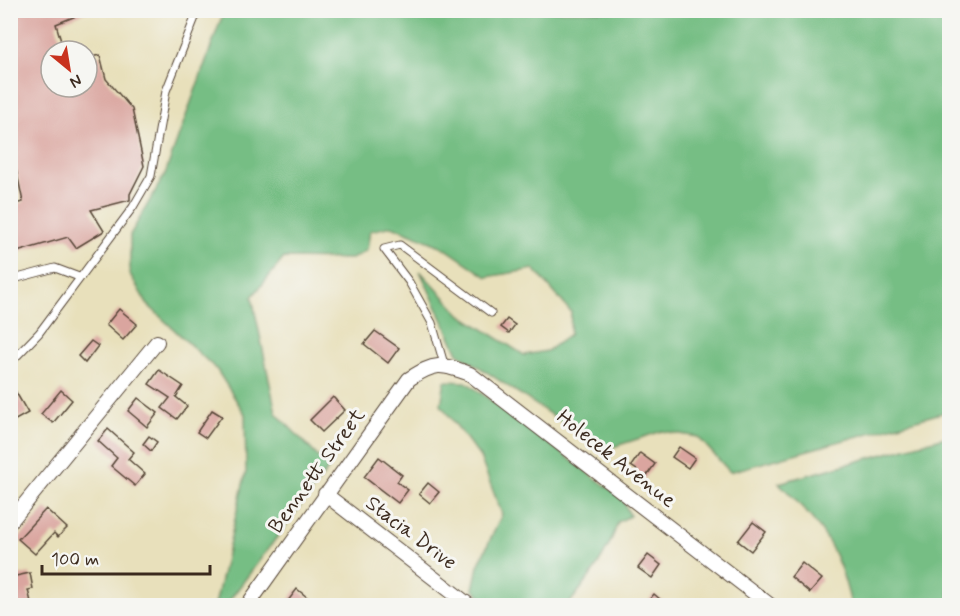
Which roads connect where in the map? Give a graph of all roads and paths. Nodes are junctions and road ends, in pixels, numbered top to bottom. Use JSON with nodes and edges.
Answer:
{"nodes":[{"id":1,"x":198,"y":10,"type":"edge"},
{"id":2,"x":79,"y":277,"type":"junction"},
{"id":3,"x":10,"y":280,"type":"edge"},
{"id":4,"x":491,"y":313,"type":"dead end"},
{"id":5,"x":157,"y":342,"type":"dead end"},
{"id":6,"x":10,"y":351,"type":"edge"},
{"id":7,"x":12,"y":362,"type":"edge"},
{"id":8,"x":444,"y":364,"type":"junction"},
{"id":9,"x":325,"y":494,"type":"junction"},
{"id":10,"x":10,"y":522,"type":"edge"},
{"id":11,"x":247,"y":606,"type":"edge"},
{"id":12,"x":471,"y":606,"type":"edge"},
{"id":13,"x":771,"y":606,"type":"edge"}],
"edges":[{"from":1,"to":2,"type":"lane"},
{"from":2,"to":3,"type":"lane"},
{"from":2,"to":7,"type":"lane"},
{"from":4,"to":8,"type":"lane"},
{"from":5,"to":10,"type":"street"},
{"from":6,"to":7,"type":"lane"},
{"from":8,"to":9,"type":"street","name":"Bennett Street"},
{"from":8,"to":13,"type":"street","name":"Holecek Avenue"},
{"from":9,"to":11,"type":"street","name":"Bennett Street"},
{"from":9,"to":12,"type":"street","name":"Stacia Drive"}]}
